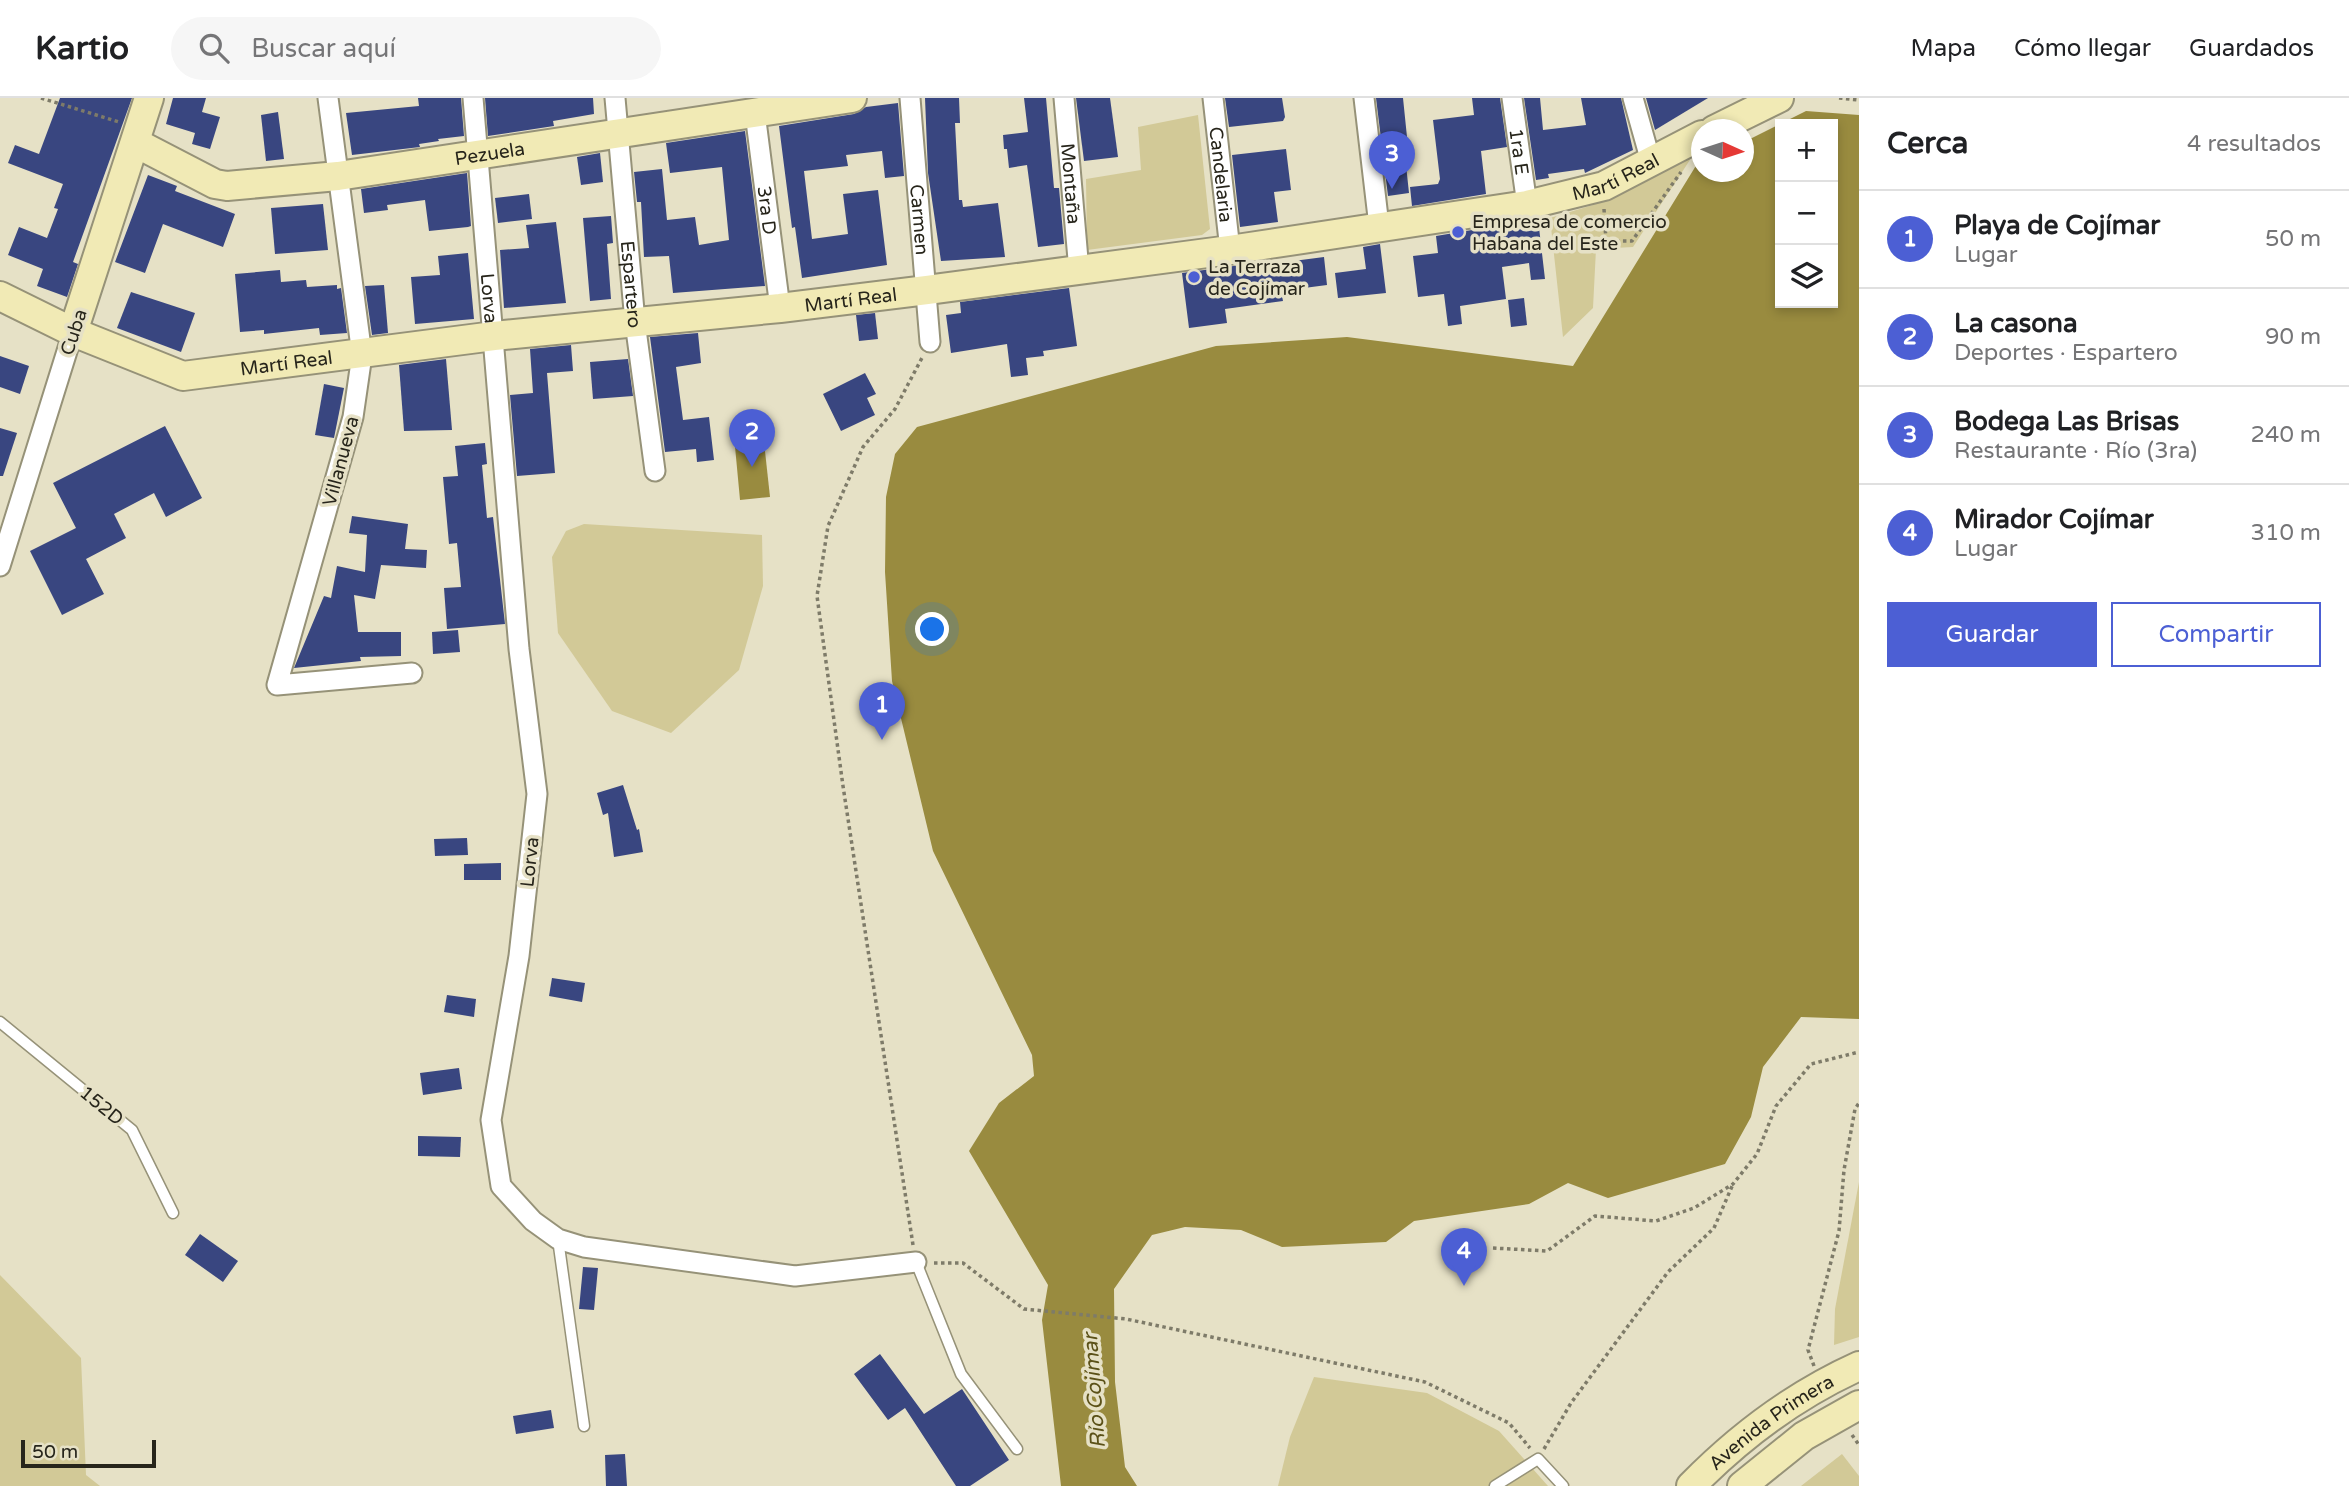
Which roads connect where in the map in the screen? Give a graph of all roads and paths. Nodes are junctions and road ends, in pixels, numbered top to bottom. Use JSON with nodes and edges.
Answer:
{"nodes":[{"id":1,"x":41,"y":98,"type":"edge"},
{"id":2,"x":149,"y":98,"type":"edge"},
{"id":3,"x":328,"y":98,"type":"edge"},
{"id":4,"x":473,"y":98,"type":"edge"},
{"id":5,"x":615,"y":98,"type":"edge"},
{"id":6,"x":852,"y":98,"type":"edge"},
{"id":7,"x":910,"y":98,"type":"edge"},
{"id":8,"x":1064,"y":98,"type":"edge"},
{"id":9,"x":1213,"y":98,"type":"edge"},
{"id":10,"x":1364,"y":98,"type":"edge"},
{"id":11,"x":1511,"y":98,"type":"edge"},
{"id":12,"x":1633,"y":98,"type":"edge"},
{"id":13,"x":1779,"y":98,"type":"edge"},
{"id":14,"x":1839,"y":98,"type":"edge"},
{"id":15,"x":1859,"y":100,"type":"edge"},
{"id":16,"x":755,"y":113,"type":"junction"},
{"id":17,"x":1736,"y":119,"type":"edge"},
{"id":18,"x":618,"y":132,"type":"junction"},
{"id":19,"x":138,"y":136,"type":"junction"},
{"id":20,"x":1691,"y":141,"type":"edge"},
{"id":21,"x":477,"y":156,"type":"junction"},
{"id":22,"x":1651,"y":162,"type":"junction"},
{"id":23,"x":1686,"y":165,"type":"dead end"},
{"id":24,"x":338,"y":176,"type":"junction"},
{"id":25,"x":1604,"y":203,"type":"dead end"},
{"id":26,"x":1527,"y":205,"type":"junction"},
{"id":27,"x":1379,"y":226,"type":"junction"},
{"id":28,"x":1230,"y":250,"type":"junction"},
{"id":29,"x":1079,"y":271,"type":"junction"},
{"id":30,"x":928,"y":290,"type":"junction"},
{"id":31,"x":0,"y":296,"type":"edge"},
{"id":32,"x":780,"y":308,"type":"junction"},
{"id":33,"x":635,"y":322,"type":"junction"},
{"id":34,"x":73,"y":332,"type":"junction"},
{"id":35,"x":494,"y":336,"type":"junction"},
{"id":36,"x":930,"y":342,"type":"joint"},
{"id":37,"x":362,"y":355,"type":"junction"},
{"id":38,"x":655,"y":471,"type":"dead end"},
{"id":39,"x":0,"y":566,"type":"edge"},
{"id":40,"x":412,"y":673,"type":"dead end"},
{"id":41,"x":0,"y":1022,"type":"edge"},
{"id":42,"x":1859,"y":1052,"type":"edge"},
{"id":43,"x":1859,"y":1103,"type":"edge"},
{"id":44,"x":1733,"y":1184,"type":"junction"},
{"id":45,"x":173,"y":1213,"type":"dead end"},
{"id":46,"x":558,"y":1239,"type":"junction"},
{"id":47,"x":1493,"y":1248,"type":"dead end"},
{"id":48,"x":916,"y":1262,"type":"junction"},
{"id":49,"x":1859,"y":1366,"type":"edge"},
{"id":50,"x":1820,"y":1384,"type":"junction"},
{"id":51,"x":1848,"y":1410,"type":"edge"},
{"id":52,"x":584,"y":1426,"type":"dead end"},
{"id":53,"x":1017,"y":1449,"type":"dead end"},
{"id":54,"x":1538,"y":1459,"type":"junction"},
{"id":55,"x":1495,"y":1486,"type":"edge"},
{"id":56,"x":1563,"y":1486,"type":"edge"},
{"id":57,"x":1691,"y":1486,"type":"edge"},
{"id":58,"x":1742,"y":1486,"type":"edge"}],
"edges":[{"from":1,"to":19,"type":"path"},
{"from":2,"to":19,"type":"main road","name":"Cuba"},
{"from":3,"to":24,"type":"street","name":"Villanueva"},
{"from":4,"to":21,"type":"street","name":"Lorva"},
{"from":5,"to":18,"type":"street","name":"Espartero"},
{"from":6,"to":16,"type":"main road","name":"Pezuela"},
{"from":7,"to":30,"type":"street","name":"Carmen"},
{"from":8,"to":29,"type":"street","name":"Montaña"},
{"from":9,"to":28,"type":"street","name":"Candelaria"},
{"from":10,"to":27,"type":"street"},
{"from":11,"to":26,"type":"street","name":"1ra E"},
{"from":12,"to":22,"type":"street"},
{"from":13,"to":17,"type":"main road"},
{"from":14,"to":15,"type":"path"},
{"from":16,"to":18,"type":"main road","name":"Pezuela"},
{"from":16,"to":32,"type":"street","name":"3ra D"},
{"from":18,"to":21,"type":"main road","name":"Pezuela"},
{"from":18,"to":33,"type":"street","name":"Espartero"},
{"from":19,"to":24,"type":"main road","name":"Pezuela"},
{"from":19,"to":34,"type":"main road","name":"Cuba"},
{"from":20,"to":22,"type":"main road","name":"Martí Real"},
{"from":21,"to":24,"type":"main road","name":"Pezuela"},
{"from":21,"to":35,"type":"street","name":"Lorva"},
{"from":22,"to":26,"type":"main road","name":"Martí Real"},
{"from":23,"to":25,"type":"path"},
{"from":24,"to":37,"type":"street","name":"Villanueva"},
{"from":26,"to":27,"type":"main road","name":"Martí Real"},
{"from":27,"to":28,"type":"main road","name":"Martí Real"},
{"from":28,"to":29,"type":"main road","name":"Martí Real"},
{"from":29,"to":30,"type":"main road","name":"Martí Real"},
{"from":30,"to":32,"type":"main road","name":"Martí Real"},
{"from":30,"to":36,"type":"street","name":"Carmen"},
{"from":31,"to":34,"type":"main road","name":"Martí Real"},
{"from":32,"to":33,"type":"main road","name":"Martí Real"},
{"from":33,"to":35,"type":"main road","name":"Martí Real"},
{"from":33,"to":38,"type":"street","name":"Espartero"},
{"from":34,"to":37,"type":"main road","name":"Martí Real"},
{"from":34,"to":39,"type":"street","name":"Cuba"},
{"from":35,"to":37,"type":"main road","name":"Martí Real"},
{"from":35,"to":46,"type":"street","name":"Lorva"},
{"from":36,"to":48,"type":"path"},
{"from":37,"to":40,"type":"street","name":"Villanueva"},
{"from":41,"to":45,"type":"lane","name":"152D"},
{"from":42,"to":44,"type":"path"},
{"from":43,"to":50,"type":"path"},
{"from":44,"to":47,"type":"path"},
{"from":44,"to":54,"type":"path"},
{"from":46,"to":48,"type":"street","name":"Lorva"},
{"from":46,"to":52,"type":"lane"},
{"from":48,"to":53,"type":"lane"},
{"from":48,"to":54,"type":"path"},
{"from":49,"to":50,"type":"main road","name":"Avenida Primera"},
{"from":50,"to":51,"type":"main road"},
{"from":50,"to":57,"type":"main road","name":"Avenida Primera"},
{"from":51,"to":58,"type":"main road","name":"Avenida Primera"},
{"from":54,"to":55,"type":"lane"},
{"from":54,"to":56,"type":"lane"}]}
